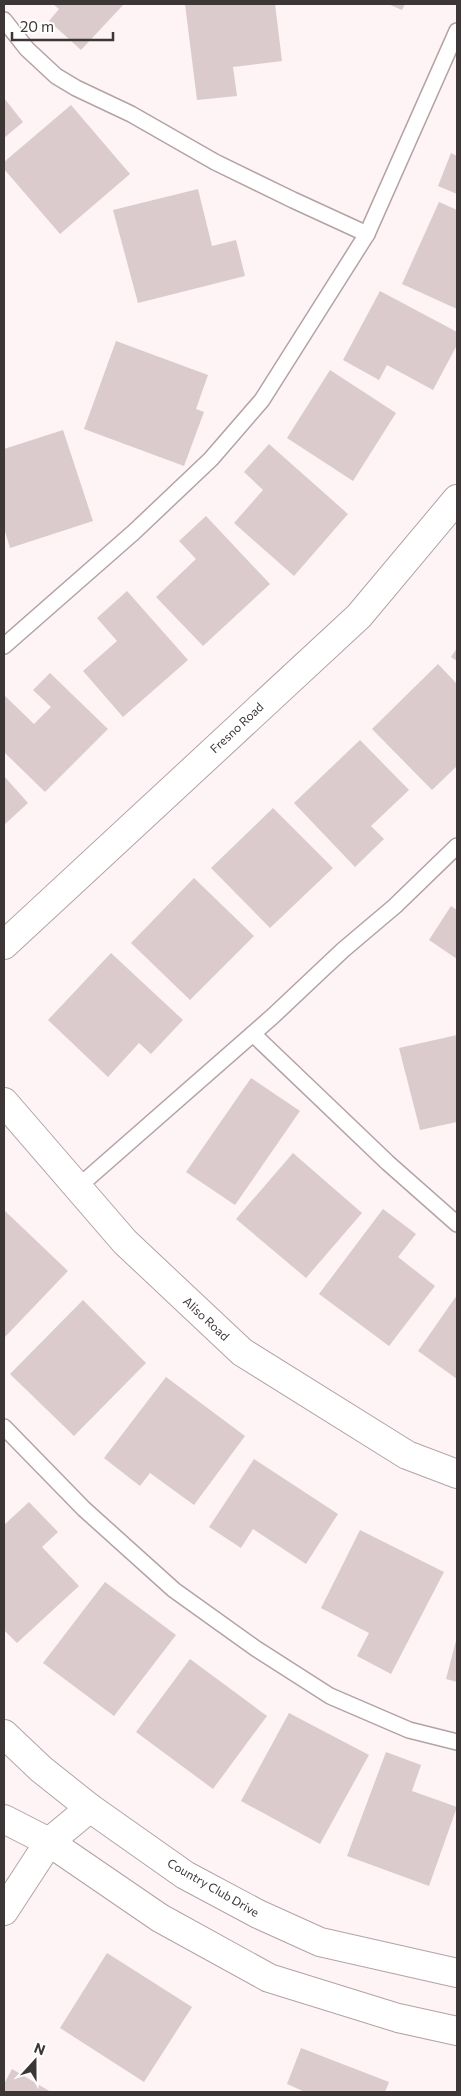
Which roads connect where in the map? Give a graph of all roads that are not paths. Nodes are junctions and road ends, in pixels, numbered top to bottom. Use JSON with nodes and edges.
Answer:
{"nodes":[{"id":1,"x":4,"y":20,"type":"edge"},
{"id":2,"x":457,"y":31,"type":"edge"},
{"id":3,"x":367,"y":234,"type":"junction"},
{"id":4,"x":457,"y":498,"type":"edge"},
{"id":5,"x":4,"y":646,"type":"edge"},
{"id":6,"x":457,"y":846,"type":"edge"},
{"id":7,"x":4,"y":945,"type":"edge"},
{"id":8,"x":252,"y":1034,"type":"junction"},
{"id":9,"x":4,"y":1102,"type":"edge"},
{"id":10,"x":78,"y":1187,"type":"junction"},
{"id":11,"x":457,"y":1224,"type":"edge"},
{"id":12,"x":4,"y":1427,"type":"edge"},
{"id":13,"x":457,"y":1474,"type":"edge"},
{"id":14,"x":4,"y":1734,"type":"edge"},
{"id":15,"x":457,"y":1742,"type":"edge"},
{"id":16,"x":90,"y":1808,"type":"junction"},
{"id":17,"x":4,"y":1819,"type":"edge"},
{"id":18,"x":49,"y":1842,"type":"junction"},
{"id":19,"x":4,"y":1911,"type":"edge"},
{"id":20,"x":457,"y":1974,"type":"edge"},
{"id":21,"x":457,"y":2031,"type":"edge"}],
"edges":[{"from":1,"to":3,"type":"lane"},
{"from":2,"to":3,"type":"lane"},
{"from":3,"to":5,"type":"lane"},
{"from":4,"to":7,"type":"street","name":"Fresno Road"},
{"from":6,"to":8,"type":"lane"},
{"from":8,"to":10,"type":"lane"},
{"from":8,"to":11,"type":"lane"},
{"from":9,"to":10,"type":"street","name":"Aliso Road"},
{"from":10,"to":13,"type":"street","name":"Aliso Road"},
{"from":12,"to":15,"type":"lane"},
{"from":14,"to":16,"type":"street","name":"Country Club Drive"},
{"from":16,"to":18,"type":"street"},
{"from":16,"to":20,"type":"street","name":"Country Club Drive"},
{"from":17,"to":18,"type":"street"},
{"from":18,"to":19,"type":"street"},
{"from":18,"to":21,"type":"street"}]}
